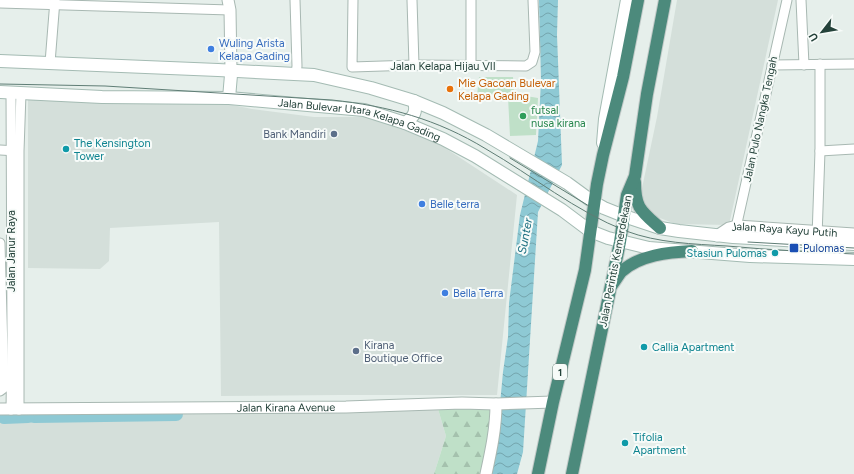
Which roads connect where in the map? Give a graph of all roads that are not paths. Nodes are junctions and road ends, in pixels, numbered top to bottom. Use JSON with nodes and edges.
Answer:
{"nodes":[{"id":1,"x":295,"y":0,"type":"edge"},
{"id":2,"x":353,"y":0,"type":"edge"},
{"id":3,"x":412,"y":0,"type":"edge"},
{"id":4,"x":471,"y":0,"type":"edge"},
{"id":5,"x":533,"y":0,"type":"edge"},
{"id":6,"x":627,"y":0,"type":"edge"},
{"id":7,"x":638,"y":0,"type":"edge"},
{"id":8,"x":665,"y":0,"type":"edge"},
{"id":9,"x":787,"y":0,"type":"edge"},
{"id":10,"x":801,"y":0,"type":"edge"},
{"id":11,"x":55,"y":2,"type":"edge"},
{"id":12,"x":0,"y":3,"type":"edge"},
{"id":13,"x":229,"y":5,"type":"edge"},
{"id":14,"x":0,"y":61,"type":"edge"},
{"id":15,"x":50,"y":63,"type":"junction"},
{"id":16,"x":820,"y":64,"type":"junction"},
{"id":17,"x":854,"y":64,"type":"edge"},
{"id":18,"x":414,"y":65,"type":"junction"},
{"id":19,"x":471,"y":65,"type":"junction"},
{"id":20,"x":772,"y":65,"type":"junction"},
{"id":21,"x":804,"y":65,"type":"junction"},
{"id":22,"x":231,"y":73,"type":"junction"},
{"id":23,"x":296,"y":74,"type":"junction"},
{"id":24,"x":10,"y":92,"type":"edge"},
{"id":25,"x":229,"y":98,"type":"junction"},
{"id":26,"x":414,"y":101,"type":"junction"},
{"id":27,"x":405,"y":123,"type":"junction"},
{"id":28,"x":854,"y":149,"type":"edge"},
{"id":29,"x":0,"y":150,"type":"edge"},
{"id":30,"x":820,"y":150,"type":"junction"},
{"id":31,"x":15,"y":151,"type":"junction"},
{"id":32,"x":603,"y":155,"type":"junction"},
{"id":33,"x":635,"y":176,"type":"junction"},
{"id":34,"x":594,"y":202,"type":"junction"},
{"id":35,"x":624,"y":216,"type":"junction"},
{"id":36,"x":660,"y":228,"type":"junction"},
{"id":37,"x":590,"y":231,"type":"junction"},
{"id":38,"x":735,"y":232,"type":"junction"},
{"id":39,"x":854,"y":234,"type":"edge"},
{"id":40,"x":816,"y":237,"type":"junction"},
{"id":41,"x":620,"y":242,"type":"junction"},
{"id":42,"x":0,"y":243,"type":"edge"},
{"id":43,"x":854,"y":244,"type":"edge"},
{"id":44,"x":692,"y":251,"type":"junction"},
{"id":45,"x":854,"y":259,"type":"edge"},
{"id":46,"x":610,"y":288,"type":"junction"},
{"id":47,"x":8,"y":332,"type":"edge"},
{"id":48,"x":2,"y":390,"type":"edge"},
{"id":49,"x":553,"y":402,"type":"junction"},
{"id":50,"x":498,"y":404,"type":"junction"},
{"id":51,"x":10,"y":410,"type":"edge"},
{"id":52,"x":486,"y":474,"type":"edge"},
{"id":53,"x":538,"y":474,"type":"edge"},
{"id":54,"x":572,"y":474,"type":"edge"}],
"edges":[{"from":1,"to":23,"type":"street"},
{"from":2,"to":18,"type":"street","name":"Jalan Kelapa Hijau VII"},
{"from":3,"to":18,"type":"street"},
{"from":4,"to":19,"type":"street"},
{"from":5,"to":19,"type":"street","name":"Jalan Kelapa Hijau VII"},
{"from":6,"to":32,"type":"main road"},
{"from":7,"to":32,"type":"highway","number":"1"},
{"from":8,"to":33,"type":"highway","name":"Jalan Perintis Kemerdekaan"},
{"from":9,"to":20,"type":"street","name":"Jalan Pulo Nangka Tengah"},
{"from":10,"to":21,"type":"street"},
{"from":11,"to":12,"type":"street"},
{"from":11,"to":13,"type":"street"},
{"from":11,"to":15,"type":"street"},
{"from":13,"to":22,"type":"street"},
{"from":14,"to":15,"type":"main road"},
{"from":15,"to":22,"type":"main road"},
{"from":16,"to":17,"type":"street"},
{"from":16,"to":21,"type":"street"},
{"from":16,"to":30,"type":"street"},
{"from":18,"to":19,"type":"street","name":"Jalan Kelapa Hijau VII"},
{"from":20,"to":21,"type":"street"},
{"from":20,"to":38,"type":"street","name":"Jalan Pulo Nangka Tengah"},
{"from":22,"to":23,"type":"main road"},
{"from":22,"to":25,"type":"main road"},
{"from":23,"to":26,"type":"main road"},
{"from":24,"to":25,"type":"main road","name":"Jalan Bulevar Utara Kelapa Gading"},
{"from":24,"to":31,"type":"street","name":"Jalan Janur Raya"},
{"from":25,"to":27,"type":"main road","name":"Jalan Bulevar Utara Kelapa Gading"},
{"from":26,"to":27,"type":"main road"},
{"from":26,"to":34,"type":"main road"},
{"from":27,"to":37,"type":"main road","name":"Jalan Bulevar Utara Kelapa Gading"},
{"from":28,"to":30,"type":"street"},
{"from":29,"to":31,"type":"street"},
{"from":30,"to":40,"type":"street"},
{"from":31,"to":47,"type":"street","name":"Jalan Janur Raya"},
{"from":32,"to":34,"type":"highway","number":"1"},
{"from":33,"to":35,"type":"highway","name":"Jalan Perintis Kemerdekaan"},
{"from":33,"to":36,"type":"highway"},
{"from":34,"to":35,"type":"main road","name":"Jalan Raya Kayu Putih"},
{"from":34,"to":37,"type":"highway","number":"1"},
{"from":35,"to":36,"type":"main road","name":"Jalan Raya Kayu Putih"},
{"from":35,"to":41,"type":"highway","name":"Jalan Perintis Kemerdekaan"},
{"from":36,"to":38,"type":"main road","name":"Jalan Raya Kayu Putih"},
{"from":37,"to":41,"type":"main road","name":"Jalan Bulevar Utara Kelapa Gading"},
{"from":37,"to":49,"type":"highway","number":"1"},
{"from":38,"to":40,"type":"main road","name":"Jalan Raya Kayu Putih"},
{"from":39,"to":40,"type":"street","name":"Jalan Raya Kayu Putih"},
{"from":40,"to":43,"type":"main road","name":"Jalan Raya Kayu Putih"},
{"from":41,"to":44,"type":"main road"},
{"from":41,"to":46,"type":"highway","name":"Jalan Perintis Kemerdekaan"},
{"from":42,"to":47,"type":"street"},
{"from":44,"to":45,"type":"main road"},
{"from":44,"to":46,"type":"highway"},
{"from":46,"to":54,"type":"highway","name":"Jalan Perintis Kemerdekaan"},
{"from":47,"to":48,"type":"street"},
{"from":47,"to":51,"type":"street","name":"Jalan Janur Raya"},
{"from":49,"to":50,"type":"street","name":"Jalan Kirana Avenue"},
{"from":49,"to":53,"type":"highway","number":"1"},
{"from":50,"to":51,"type":"street","name":"Jalan Kirana Avenue"},
{"from":50,"to":52,"type":"street"}]}
